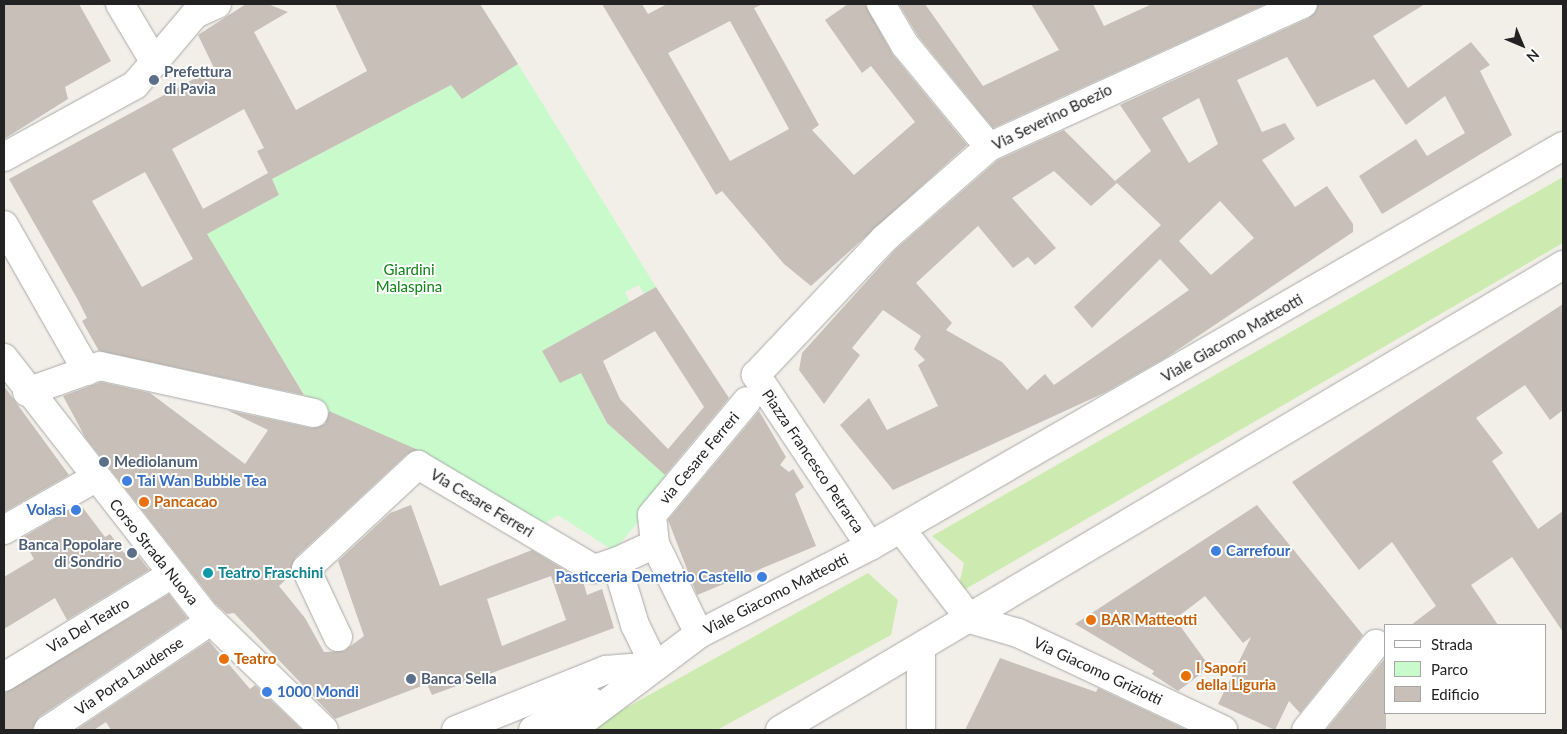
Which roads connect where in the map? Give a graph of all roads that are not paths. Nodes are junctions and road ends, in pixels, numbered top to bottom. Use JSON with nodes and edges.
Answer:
{"nodes":[{"id":1,"x":120,"y":4,"type":"edge"},
{"id":2,"x":217,"y":4,"type":"edge"},
{"id":3,"x":881,"y":4,"type":"edge"},
{"id":4,"x":1303,"y":4,"type":"edge"},
{"id":5,"x":154,"y":61,"type":"junction"},
{"id":6,"x":1563,"y":146,"type":"edge"},
{"id":7,"x":989,"y":147,"type":"junction"},
{"id":8,"x":4,"y":157,"type":"edge"},
{"id":9,"x":4,"y":225,"type":"edge"},
{"id":10,"x":1563,"y":265,"type":"edge"},
{"id":11,"x":778,"y":354,"type":"joint"},
{"id":12,"x":87,"y":371,"type":"junction"},
{"id":13,"x":13,"y":378,"type":"edge"},
{"id":14,"x":747,"y":401,"type":"dead end"},
{"id":15,"x":314,"y":414,"type":"dead end"},
{"id":16,"x":95,"y":478,"type":"junction"},
{"id":17,"x":901,"y":529,"type":"junction"},
{"id":18,"x":4,"y":530,"type":"edge"},
{"id":19,"x":654,"y":544,"type":"junction"},
{"id":20,"x":870,"y":546,"type":"junction"},
{"id":21,"x":616,"y":562,"type":"junction"},
{"id":22,"x":172,"y":574,"type":"junction"},
{"id":23,"x":970,"y":619,"type":"junction"},
{"id":24,"x":211,"y":621,"type":"junction"},
{"id":25,"x":699,"y":634,"type":"junction"},
{"id":26,"x":338,"y":637,"type":"dead end"},
{"id":27,"x":1376,"y":644,"type":"dead end"},
{"id":28,"x":921,"y":649,"type":"junction"},
{"id":29,"x":655,"y":666,"type":"junction"},
{"id":30,"x":4,"y":677,"type":"edge"},
{"id":31,"x":48,"y":730,"type":"edge"},
{"id":32,"x":324,"y":730,"type":"edge"},
{"id":33,"x":456,"y":730,"type":"edge"},
{"id":34,"x":533,"y":730,"type":"edge"},
{"id":35,"x":571,"y":730,"type":"edge"},
{"id":36,"x":780,"y":730,"type":"edge"},
{"id":37,"x":921,"y":730,"type":"edge"},
{"id":38,"x":1223,"y":730,"type":"edge"},
{"id":39,"x":1306,"y":730,"type":"edge"}],
"edges":[{"from":1,"to":5,"type":"street"},
{"from":2,"to":5,"type":"street"},
{"from":3,"to":7,"type":"street"},
{"from":4,"to":7,"type":"street","name":"Via Severino Boezio"},
{"from":5,"to":8,"type":"street"},
{"from":6,"to":17,"type":"street","name":"Viale Giacomo Matteotti"},
{"from":7,"to":11,"type":"street","name":"Via Severino Boezio"},
{"from":9,"to":12,"type":"street"},
{"from":10,"to":23,"type":"street"},
{"from":11,"to":20,"type":"street","name":"Piazza Francesco Petrarca"},
{"from":12,"to":13,"type":"street"},
{"from":12,"to":15,"type":"street"},
{"from":13,"to":16,"type":"street","name":"Corso Strada Nuova"},
{"from":14,"to":19,"type":"street","name":"via Cesare Ferreri"},
{"from":16,"to":18,"type":"street"},
{"from":16,"to":22,"type":"street","name":"Corso Strada Nuova"},
{"from":17,"to":20,"type":"street","name":"Viale Giacomo Matteotti"},
{"from":17,"to":23,"type":"street"},
{"from":19,"to":21,"type":"street"},
{"from":19,"to":25,"type":"street"},
{"from":20,"to":25,"type":"street","name":"Viale Giacomo Matteotti"},
{"from":21,"to":26,"type":"street","name":"Via Cesare Ferreri"},
{"from":21,"to":29,"type":"street"},
{"from":22,"to":24,"type":"street","name":"Corso Strada Nuova"},
{"from":22,"to":30,"type":"street","name":"Via Del Teatro"},
{"from":23,"to":28,"type":"street"},
{"from":23,"to":38,"type":"street","name":"Via Giacomo Griziotti"},
{"from":24,"to":31,"type":"street","name":"Via Porta Laudense"},
{"from":24,"to":32,"type":"street","name":"Corso Strada Nuova"},
{"from":25,"to":29,"type":"street","name":"Viale Giacomo Matteotti"},
{"from":27,"to":39,"type":"street"},
{"from":28,"to":36,"type":"street"},
{"from":28,"to":37,"type":"street"},
{"from":29,"to":33,"type":"street"},
{"from":29,"to":34,"type":"street","name":"Viale Giacomo Matteotti"},
{"from":29,"to":35,"type":"street","name":"Viale Giacomo Matteotti"}]}
